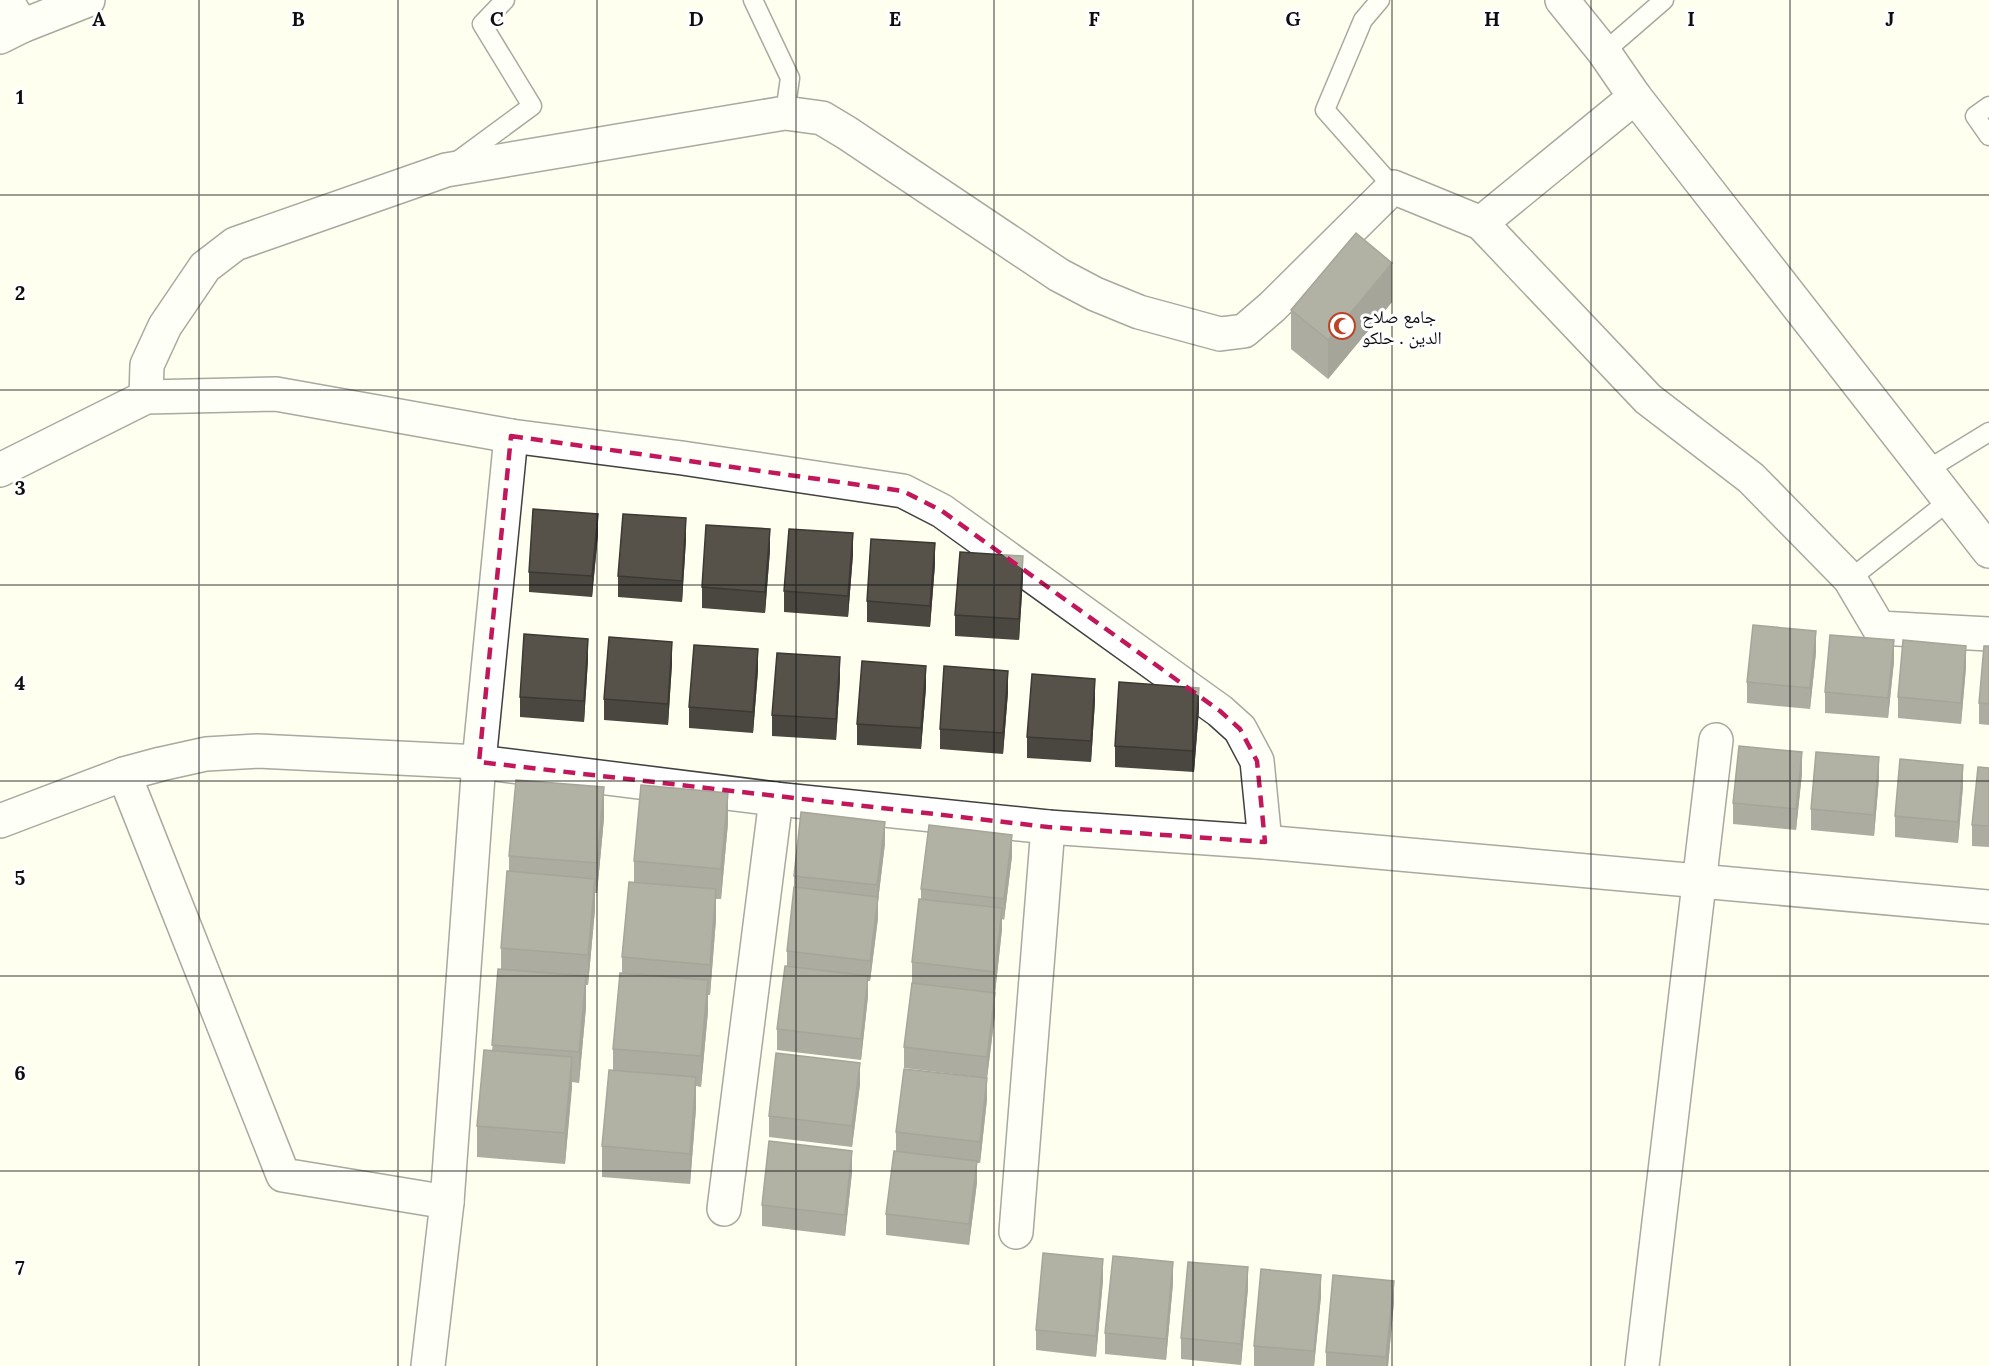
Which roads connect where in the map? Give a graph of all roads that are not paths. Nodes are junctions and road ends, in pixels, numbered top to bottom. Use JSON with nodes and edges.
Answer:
{"nodes":[{"id":1,"x":88,"y":0,"type":"edge"},
{"id":2,"x":505,"y":0,"type":"edge"},
{"id":3,"x":753,"y":0,"type":"edge"},
{"id":4,"x":1380,"y":0,"type":"edge"},
{"id":5,"x":1562,"y":0,"type":"edge"},
{"id":6,"x":1664,"y":0,"type":"edge"},
{"id":7,"x":9,"y":21,"type":"edge"},
{"id":8,"x":1604,"y":52,"type":"junction"},
{"id":9,"x":1635,"y":97,"type":"junction"},
{"id":10,"x":1989,"y":106,"type":"edge"},
{"id":11,"x":785,"y":113,"type":"junction"},
{"id":12,"x":1989,"y":136,"type":"edge"},
{"id":13,"x":446,"y":170,"type":"junction"},
{"id":14,"x":1393,"y":187,"type":"junction"},
{"id":15,"x":1481,"y":223,"type":"junction"},
{"id":16,"x":146,"y":397,"type":"junction"},
{"id":17,"x":1989,"y":432,"type":"edge"},
{"id":18,"x":511,"y":436,"type":"junction"},
{"id":19,"x":0,"y":470,"type":"edge"},
{"id":20,"x":1927,"y":470,"type":"junction"},
{"id":21,"x":1950,"y":500,"type":"junction"},
{"id":22,"x":1989,"y":551,"type":"edge"},
{"id":23,"x":1850,"y":579,"type":"junction"},
{"id":24,"x":1989,"y":634,"type":"edge"},
{"id":25,"x":1716,"y":740,"type":"dead end"},
{"id":26,"x":479,"y":762,"type":"junction"},
{"id":27,"x":124,"y":774,"type":"junction"},
{"id":28,"x":776,"y":799,"type":"junction"},
{"id":29,"x":0,"y":821,"type":"edge"},
{"id":30,"x":1048,"y":827,"type":"junction"},
{"id":31,"x":1265,"y":842,"type":"junction"},
{"id":32,"x":1699,"y":882,"type":"junction"},
{"id":33,"x":1989,"y":907,"type":"edge"},
{"id":34,"x":447,"y":1202,"type":"junction"},
{"id":35,"x":724,"y":1209,"type":"dead end"},
{"id":36,"x":1016,"y":1232,"type":"dead end"},
{"id":37,"x":428,"y":1366,"type":"edge"},
{"id":38,"x":1642,"y":1366,"type":"edge"}],
"edges":[{"from":1,"to":7,"type":"street"},
{"from":2,"to":13,"type":"lane"},
{"from":3,"to":11,"type":"lane"},
{"from":4,"to":14,"type":"lane"},
{"from":5,"to":8,"type":"street"},
{"from":6,"to":8,"type":"lane"},
{"from":8,"to":9,"type":"street"},
{"from":9,"to":15,"type":"street"},
{"from":9,"to":20,"type":"street"},
{"from":10,"to":12,"type":"lane"},
{"from":11,"to":13,"type":"street"},
{"from":11,"to":14,"type":"street"},
{"from":13,"to":16,"type":"street"},
{"from":14,"to":15,"type":"street"},
{"from":15,"to":23,"type":"street"},
{"from":16,"to":18,"type":"street"},
{"from":16,"to":19,"type":"street"},
{"from":17,"to":20,"type":"lane"},
{"from":18,"to":26,"type":"street"},
{"from":18,"to":31,"type":"street"},
{"from":20,"to":21,"type":"street"},
{"from":21,"to":22,"type":"street"},
{"from":21,"to":23,"type":"lane"},
{"from":23,"to":24,"type":"street"},
{"from":25,"to":32,"type":"street"},
{"from":26,"to":27,"type":"street"},
{"from":26,"to":28,"type":"street"},
{"from":26,"to":34,"type":"street"},
{"from":27,"to":29,"type":"street"},
{"from":27,"to":34,"type":"street"},
{"from":28,"to":30,"type":"street"},
{"from":28,"to":35,"type":"street"},
{"from":30,"to":31,"type":"street"},
{"from":30,"to":36,"type":"street"},
{"from":31,"to":32,"type":"street"},
{"from":32,"to":33,"type":"street"},
{"from":32,"to":38,"type":"street"},
{"from":34,"to":37,"type":"street"}]}
